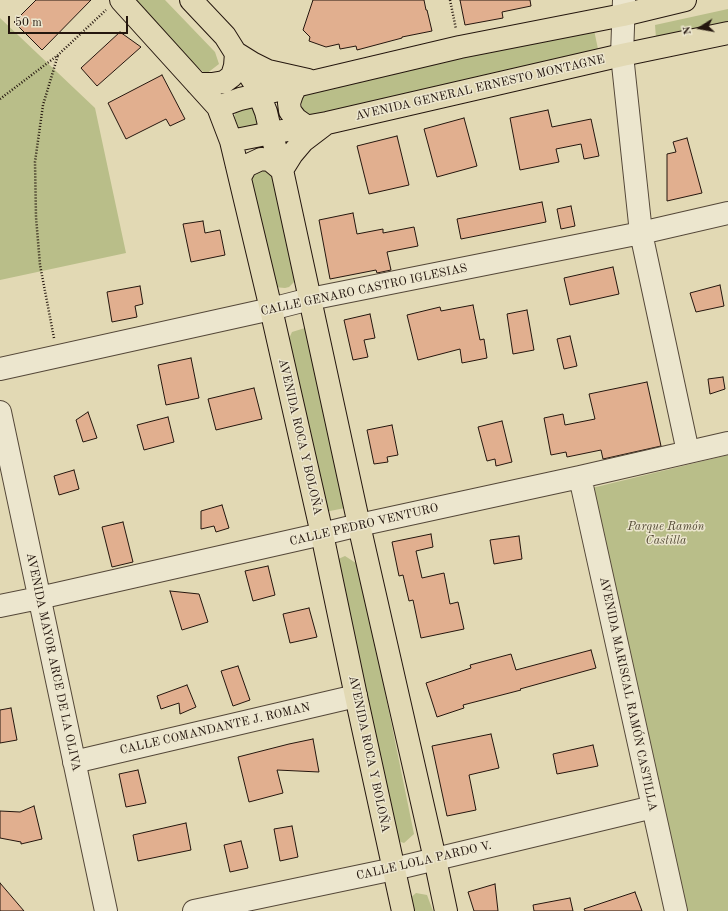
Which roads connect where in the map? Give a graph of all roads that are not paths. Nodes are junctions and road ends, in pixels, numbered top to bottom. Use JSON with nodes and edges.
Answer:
{"nodes":[{"id":1,"x":190,"y":0,"type":"edge"},
{"id":2,"x":685,"y":0,"type":"edge"},
{"id":3,"x":116,"y":2,"type":"edge"},
{"id":4,"x":624,"y":7,"type":"edge"},
{"id":5,"x":728,"y":33,"type":"edge"},
{"id":6,"x":236,"y":53,"type":"junction"},
{"id":7,"x":622,"y":55,"type":"junction"},
{"id":8,"x":305,"y":83,"type":"junction"},
{"id":9,"x":197,"y":84,"type":"junction"},
{"id":10,"x":260,"y":94,"type":"junction"},
{"id":11,"x":218,"y":107,"type":"junction"},
{"id":12,"x":316,"y":125,"type":"junction"},
{"id":13,"x":271,"y":133,"type":"junction"},
{"id":14,"x":231,"y":141,"type":"junction"},
{"id":15,"x":282,"y":170,"type":"junction"},
{"id":16,"x":240,"y":178,"type":"junction"},
{"id":17,"x":728,"y":213,"type":"edge"},
{"id":18,"x":641,"y":233,"type":"junction"},
{"id":19,"x":310,"y":300,"type":"junction"},
{"id":20,"x":272,"y":309,"type":"junction"},
{"id":21,"x":0,"y":369,"type":"edge"},
{"id":22,"x":0,"y":412,"type":"edge"},
{"id":23,"x":728,"y":443,"type":"edge"},
{"id":24,"x":688,"y":452,"type":"junction"},
{"id":25,"x":580,"y":477,"type":"junction"},
{"id":26,"x":359,"y":525,"type":"junction"},
{"id":27,"x":322,"y":534,"type":"junction"},
{"id":28,"x":39,"y":598,"type":"junction"},
{"id":29,"x":0,"y":606,"type":"edge"},
{"id":30,"x":356,"y":696,"type":"junction"},
{"id":31,"x":74,"y":762,"type":"junction"},
{"id":32,"x":653,"y":807,"type":"junction"},
{"id":33,"x":435,"y":859,"type":"junction"},
{"id":34,"x":394,"y":869,"type":"junction"},
{"id":35,"x":106,"y":911,"type":"edge"},
{"id":36,"x":194,"y":911,"type":"edge"},
{"id":37,"x":403,"y":911,"type":"edge"},
{"id":38,"x":446,"y":911,"type":"edge"},
{"id":39,"x":676,"y":911,"type":"edge"}],
"edges":[{"from":1,"to":6,"type":"main road"},
{"from":2,"to":4,"type":"main road"},
{"from":3,"to":9,"type":"main road","name":"AVENIDA ROCA Y BOLOÑA"},
{"from":4,"to":7,"type":"street"},
{"from":4,"to":8,"type":"main road"},
{"from":5,"to":7,"type":"main road","name":"AVENIDA GENERAL ERNESTO MONTAGNE"},
{"from":6,"to":8,"type":"main road"},
{"from":6,"to":9,"type":"main road"},
{"from":6,"to":10,"type":"main road"},
{"from":7,"to":12,"type":"main road","name":"AVENIDA GENERAL ERNESTO MONTAGNE"},
{"from":7,"to":18,"type":"street"},
{"from":8,"to":10,"type":"main road"},
{"from":8,"to":12,"type":"main road"},
{"from":9,"to":11,"type":"main road","name":"AVENIDA ROCA Y BOLOÑA"},
{"from":10,"to":11,"type":"main road"},
{"from":10,"to":13,"type":"main road"},
{"from":11,"to":14,"type":"main road","name":"AVENIDA ROCA Y BOLOÑA"},
{"from":12,"to":13,"type":"main road","name":"AVENIDA GENERAL ERNESTO MONTAGNE"},
{"from":12,"to":15,"type":"main road"},
{"from":13,"to":14,"type":"main road","name":"AVENIDA GENERAL ERNESTO MONTAGNE"},
{"from":13,"to":15,"type":"main road"},
{"from":14,"to":16,"type":"main road","name":"AVENIDA ROCA Y BOLOÑA"},
{"from":15,"to":16,"type":"main road"},
{"from":15,"to":19,"type":"main road"},
{"from":16,"to":20,"type":"main road","name":"AVENIDA ROCA Y BOLOÑA"},
{"from":17,"to":18,"type":"street","name":"CALLE GENARO CASTRO IGLESIAS"},
{"from":18,"to":19,"type":"street","name":"CALLE GENARO CASTRO IGLESIAS"},
{"from":18,"to":24,"type":"street"},
{"from":19,"to":20,"type":"street","name":"CALLE GENARO CASTRO IGLESIAS"},
{"from":19,"to":26,"type":"main road"},
{"from":20,"to":21,"type":"street","name":"CALLE GENARO CASTRO IGLESIAS"},
{"from":20,"to":27,"type":"main road","name":"AVENIDA ROCA Y BOLOÑA"},
{"from":22,"to":28,"type":"street","name":"AVENIDA MAYOR ARCE DE LA OLIVA"},
{"from":23,"to":24,"type":"street","name":"CALLE PEDRO VENTURO"},
{"from":24,"to":25,"type":"street","name":"CALLE PEDRO VENTURO"},
{"from":25,"to":26,"type":"street","name":"CALLE PEDRO VENTURO"},
{"from":25,"to":32,"type":"street","name":"AVENIDA MARISCAL RAMÓN CASTILLA"},
{"from":26,"to":27,"type":"street","name":"CALLE PEDRO VENTURO"},
{"from":26,"to":33,"type":"main road"},
{"from":27,"to":28,"type":"street","name":"CALLE PEDRO VENTURO"},
{"from":27,"to":30,"type":"main road","name":"AVENIDA ROCA Y BOLOÑA"},
{"from":28,"to":29,"type":"street","name":"CALLE PEDRO VENTURO"},
{"from":28,"to":31,"type":"street","name":"AVENIDA MAYOR ARCE DE LA OLIVA"},
{"from":30,"to":31,"type":"street","name":"CALLE COMANDANTE J. ROMAN"},
{"from":30,"to":34,"type":"main road","name":"AVENIDA ROCA Y BOLOÑA"},
{"from":31,"to":35,"type":"street","name":"AVENIDA MAYOR ARCE DE LA OLIVA"},
{"from":32,"to":33,"type":"street","name":"CALLE LOLA PARDO V."},
{"from":32,"to":39,"type":"street","name":"AVENIDA MARISCAL RAMÓN CASTILLA"},
{"from":33,"to":34,"type":"street","name":"CALLE LOLA PARDO V."},
{"from":33,"to":38,"type":"main road"},
{"from":34,"to":36,"type":"street","name":"CALLE LOLA PARDO V."},
{"from":34,"to":37,"type":"main road","name":"AVENIDA ROCA Y BOLOÑA"}]}
